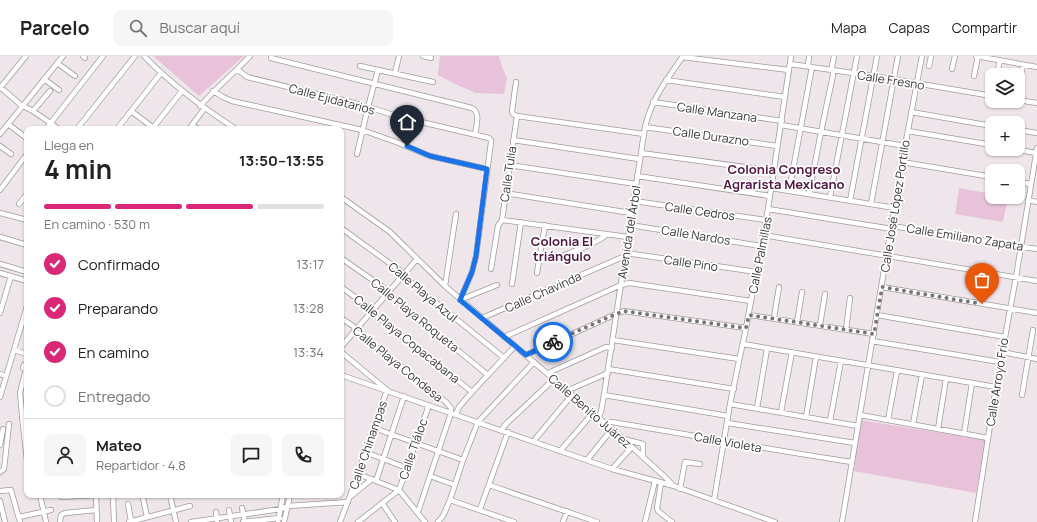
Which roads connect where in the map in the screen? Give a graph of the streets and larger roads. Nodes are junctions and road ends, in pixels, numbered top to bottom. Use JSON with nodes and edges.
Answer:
{"nodes":[{"id":1,"x":26,"y":56,"type":"edge"},
{"id":2,"x":63,"y":56,"type":"edge"},
{"id":3,"x":102,"y":56,"type":"edge"},
{"id":4,"x":135,"y":56,"type":"edge"},
{"id":5,"x":250,"y":56,"type":"edge"},
{"id":6,"x":399,"y":56,"type":"edge"},
{"id":7,"x":423,"y":56,"type":"edge"},
{"id":8,"x":683,"y":56,"type":"edge"},
{"id":9,"x":791,"y":56,"type":"edge"},
{"id":10,"x":809,"y":56,"type":"edge"},
{"id":11,"x":834,"y":56,"type":"edge"},
{"id":12,"x":857,"y":56,"type":"edge"},
{"id":13,"x":877,"y":56,"type":"edge"},
{"id":14,"x":898,"y":56,"type":"edge"},
{"id":15,"x":922,"y":56,"type":"edge"},
{"id":16,"x":931,"y":56,"type":"edge"},
{"id":17,"x":955,"y":56,"type":"edge"},
{"id":18,"x":977,"y":56,"type":"edge"},
{"id":19,"x":146,"y":57,"type":"edge"},
{"id":20,"x":987,"y":57,"type":"edge"},
{"id":21,"x":271,"y":58,"type":"dead end"},
{"id":22,"x":431,"y":58,"type":"dead end"},
{"id":23,"x":1000,"y":60,"type":"junction"},
{"id":24,"x":57,"y":63,"type":"junction"},
{"id":25,"x":790,"y":64,"type":"junction"},
{"id":26,"x":1023,"y":65,"type":"junction"},
{"id":27,"x":360,"y":66,"type":"dead end"},
{"id":28,"x":810,"y":66,"type":"junction"},
{"id":29,"x":929,"y":66,"type":"dead end"},
{"id":30,"x":1037,"y":66,"type":"edge"},
{"id":31,"x":998,"y":68,"type":"edge"},
{"id":32,"x":1022,"y":68,"type":"edge"},
{"id":33,"x":237,"y":69,"type":"junction"},
{"id":34,"x":952,"y":69,"type":"dead end"},
{"id":35,"x":378,"y":70,"type":"junction"},
{"id":36,"x":789,"y":70,"type":"junction"},
{"id":37,"x":833,"y":70,"type":"junction"},
{"id":38,"x":161,"y":73,"type":"junction"},
{"id":39,"x":396,"y":73,"type":"junction"},
{"id":40,"x":854,"y":73,"type":"junction"},
{"id":41,"x":75,"y":76,"type":"dead end"},
{"id":42,"x":874,"y":76,"type":"junction"},
{"id":43,"x":974,"y":76,"type":"dead end"},
{"id":44,"x":44,"y":79,"type":"junction"},
{"id":45,"x":666,"y":80,"type":"junction"},
{"id":46,"x":894,"y":80,"type":"junction"},
{"id":47,"x":433,"y":82,"type":"dead end"},
{"id":48,"x":516,"y":82,"type":"dead end"},
{"id":49,"x":374,"y":84,"type":"junction"},
{"id":50,"x":916,"y":84,"type":"junction"},
{"id":51,"x":0,"y":87,"type":"edge"},
{"id":52,"x":59,"y":90,"type":"dead end"},
{"id":53,"x":50,"y":91,"type":"dead end"},
{"id":54,"x":182,"y":91,"type":"junction"},
{"id":55,"x":213,"y":91,"type":"junction"},
{"id":56,"x":985,"y":95,"type":"edge"},
{"id":57,"x":785,"y":97,"type":"junction"},
{"id":58,"x":1025,"y":101,"type":"edge"},
{"id":59,"x":653,"y":102,"type":"junction"},
{"id":60,"x":1037,"y":103,"type":"edge"},
{"id":61,"x":22,"y":105,"type":"junction"},
{"id":62,"x":202,"y":107,"type":"junction"},
{"id":63,"x":368,"y":107,"type":"junction"},
{"id":64,"x":34,"y":111,"type":"junction"},
{"id":65,"x":131,"y":111,"type":"junction"},
{"id":66,"x":911,"y":112,"type":"junction"},
{"id":67,"x":517,"y":116,"type":"junction"},
{"id":68,"x":51,"y":122,"type":"junction"},
{"id":69,"x":781,"y":123,"type":"junction"},
{"id":70,"x":8,"y":124,"type":"junction"},
{"id":71,"x":985,"y":125,"type":"edge"},
{"id":72,"x":48,"y":126,"type":"edge"},
{"id":73,"x":56,"y":126,"type":"edge"},
{"id":74,"x":79,"y":126,"type":"edge"},
{"id":75,"x":119,"y":126,"type":"edge"},
{"id":76,"x":150,"y":126,"type":"edge"},
{"id":77,"x":156,"y":126,"type":"edge"},
{"id":78,"x":191,"y":126,"type":"edge"},
{"id":79,"x":231,"y":126,"type":"edge"},
{"id":80,"x":645,"y":127,"type":"junction"},
{"id":81,"x":801,"y":128,"type":"junction"},
{"id":82,"x":362,"y":130,"type":"junction"},
{"id":83,"x":908,"y":131,"type":"junction"},
{"id":84,"x":1025,"y":131,"type":"edge"},
{"id":85,"x":821,"y":132,"type":"junction"},
{"id":86,"x":1037,"y":133,"type":"edge"},
{"id":87,"x":0,"y":134,"type":"edge"},
{"id":88,"x":644,"y":134,"type":"junction"},
{"id":89,"x":475,"y":135,"type":"junction"},
{"id":90,"x":842,"y":135,"type":"junction"},
{"id":91,"x":24,"y":136,"type":"edge"},
{"id":92,"x":861,"y":139,"type":"junction"},
{"id":93,"x":512,"y":140,"type":"junction"},
{"id":94,"x":881,"y":142,"type":"junction"},
{"id":95,"x":985,"y":144,"type":"edge"},
{"id":96,"x":0,"y":146,"type":"edge"},
{"id":97,"x":777,"y":146,"type":"junction"},
{"id":98,"x":905,"y":146,"type":"junction"},
{"id":99,"x":1025,"y":149,"type":"edge"},
{"id":100,"x":1037,"y":150,"type":"edge"},
{"id":101,"x":641,"y":153,"type":"junction"},
{"id":102,"x":11,"y":154,"type":"dead end"},
{"id":103,"x":357,"y":154,"type":"dead end"},
{"id":104,"x":24,"y":158,"type":"edge"},
{"id":105,"x":639,"y":159,"type":"junction"},
{"id":106,"x":902,"y":162,"type":"junction"},
{"id":107,"x":509,"y":165,"type":"junction"},
{"id":108,"x":487,"y":169,"type":"junction"},
{"id":109,"x":774,"y":171,"type":"junction"},
{"id":110,"x":637,"y":176,"type":"junction"},
{"id":111,"x":985,"y":176,"type":"edge"},
{"id":112,"x":1035,"y":179,"type":"edge"},
{"id":113,"x":1025,"y":183,"type":"edge"},
{"id":114,"x":636,"y":184,"type":"junction"},
{"id":115,"x":1031,"y":184,"type":"junction"},
{"id":116,"x":771,"y":188,"type":"junction"},
{"id":117,"x":0,"y":190,"type":"edge"},
{"id":118,"x":788,"y":191,"type":"junction"},
{"id":119,"x":505,"y":193,"type":"junction"},
{"id":120,"x":809,"y":194,"type":"junction"},
{"id":121,"x":770,"y":196,"type":"junction"},
{"id":122,"x":830,"y":197,"type":"junction"},
{"id":123,"x":24,"y":198,"type":"edge"},
{"id":124,"x":344,"y":199,"type":"edge"},
{"id":125,"x":850,"y":200,"type":"junction"},
{"id":126,"x":1028,"y":200,"type":"junction"},
{"id":127,"x":634,"y":201,"type":"junction"},
{"id":128,"x":1037,"y":202,"type":"edge"},
{"id":129,"x":19,"y":204,"type":"dead end"},
{"id":130,"x":871,"y":204,"type":"junction"},
{"id":131,"x":896,"y":208,"type":"junction"},
{"id":132,"x":768,"y":209,"type":"junction"},
{"id":133,"x":0,"y":213,"type":"edge"},
{"id":134,"x":632,"y":213,"type":"junction"},
{"id":135,"x":456,"y":214,"type":"dead end"},
{"id":136,"x":24,"y":219,"type":"edge"},
{"id":137,"x":502,"y":220,"type":"junction"},
{"id":138,"x":766,"y":220,"type":"junction"},
{"id":139,"x":521,"y":222,"type":"junction"},
{"id":140,"x":545,"y":225,"type":"junction"},
{"id":141,"x":630,"y":225,"type":"junction"},
{"id":142,"x":892,"y":227,"type":"junction"},
{"id":143,"x":344,"y":230,"type":"edge"},
{"id":144,"x":606,"y":235,"type":"junction"},
{"id":145,"x":763,"y":235,"type":"junction"},
{"id":146,"x":0,"y":238,"type":"edge"},
{"id":147,"x":628,"y":238,"type":"junction"},
{"id":148,"x":24,"y":244,"type":"edge"},
{"id":149,"x":762,"y":246,"type":"junction"},
{"id":150,"x":1021,"y":246,"type":"junction"},
{"id":151,"x":1037,"y":249,"type":"edge"},
{"id":152,"x":625,"y":254,"type":"junction"},
{"id":153,"x":887,"y":255,"type":"junction"},
{"id":154,"x":417,"y":259,"type":"junction"},
{"id":155,"x":554,"y":259,"type":"dead end"},
{"id":156,"x":344,"y":260,"type":"edge"},
{"id":157,"x":0,"y":264,"type":"edge"},
{"id":158,"x":491,"y":269,"type":"dead end"},
{"id":159,"x":24,"y":271,"type":"edge"},
{"id":160,"x":756,"y":272,"type":"junction"},
{"id":161,"x":0,"y":273,"type":"edge"},
{"id":162,"x":537,"y":273,"type":"dead end"},
{"id":163,"x":402,"y":275,"type":"junction"},
{"id":164,"x":11,"y":276,"type":"junction"},
{"id":165,"x":1016,"y":277,"type":"junction"},
{"id":166,"x":24,"y":280,"type":"edge"},
{"id":167,"x":1037,"y":281,"type":"edge"},
{"id":168,"x":512,"y":284,"type":"dead end"},
{"id":169,"x":497,"y":285,"type":"dead end"},
{"id":170,"x":621,"y":285,"type":"junction"},
{"id":171,"x":445,"y":286,"type":"junction"},
{"id":172,"x":780,"y":287,"type":"dead end"},
{"id":173,"x":882,"y":287,"type":"junction"},
{"id":174,"x":344,"y":289,"type":"edge"},
{"id":175,"x":388,"y":292,"type":"junction"},
{"id":176,"x":802,"y":292,"type":"dead end"},
{"id":177,"x":825,"y":294,"type":"dead end"},
{"id":178,"x":850,"y":298,"type":"dead end"},
{"id":179,"x":460,"y":300,"type":"junction"},
{"id":180,"x":2,"y":301,"type":"edge"},
{"id":181,"x":751,"y":301,"type":"junction"},
{"id":182,"x":1010,"y":309,"type":"junction"},
{"id":183,"x":372,"y":310,"type":"junction"},
{"id":184,"x":0,"y":313,"type":"edge"},
{"id":185,"x":1037,"y":313,"type":"edge"},
{"id":186,"x":616,"y":314,"type":"junction"},
{"id":187,"x":749,"y":315,"type":"junction"},
{"id":188,"x":877,"y":315,"type":"junction"},
{"id":189,"x":24,"y":316,"type":"edge"},
{"id":190,"x":482,"y":318,"type":"junction"},
{"id":191,"x":774,"y":318,"type":"junction"},
{"id":192,"x":344,"y":320,"type":"edge"},
{"id":193,"x":797,"y":322,"type":"junction"},
{"id":194,"x":820,"y":325,"type":"junction"},
{"id":195,"x":746,"y":328,"type":"junction"},
{"id":196,"x":356,"y":329,"type":"junction"},
{"id":197,"x":846,"y":330,"type":"junction"},
{"id":198,"x":1033,"y":330,"type":"dead end"},
{"id":199,"x":874,"y":334,"type":"junction"},
{"id":200,"x":504,"y":337,"type":"junction"},
{"id":201,"x":1005,"y":337,"type":"junction"},
{"id":202,"x":613,"y":340,"type":"junction"},
{"id":203,"x":872,"y":341,"type":"junction"},
{"id":204,"x":344,"y":343,"type":"edge"},
{"id":205,"x":743,"y":344,"type":"junction"},
{"id":206,"x":515,"y":346,"type":"junction"},
{"id":207,"x":612,"y":348,"type":"junction"},
{"id":208,"x":767,"y":349,"type":"junction"},
{"id":209,"x":14,"y":350,"type":"junction"},
{"id":210,"x":792,"y":352,"type":"junction"},
{"id":211,"x":1002,"y":352,"type":"junction"},
{"id":212,"x":24,"y":353,"type":"edge"},
{"id":213,"x":344,"y":354,"type":"edge"},
{"id":214,"x":526,"y":355,"type":"junction"},
{"id":215,"x":816,"y":357,"type":"junction"},
{"id":216,"x":504,"y":358,"type":"junction"},
{"id":217,"x":1028,"y":358,"type":"junction"},
{"id":218,"x":739,"y":359,"type":"junction"},
{"id":219,"x":1037,"y":359,"type":"edge"},
{"id":220,"x":841,"y":361,"type":"junction"},
{"id":221,"x":534,"y":362,"type":"junction"},
{"id":222,"x":1000,"y":362,"type":"junction"},
{"id":223,"x":868,"y":365,"type":"junction"},
{"id":224,"x":608,"y":371,"type":"junction"},
{"id":225,"x":897,"y":371,"type":"junction"},
{"id":226,"x":548,"y":373,"type":"junction"},
{"id":227,"x":0,"y":374,"type":"edge"},
{"id":228,"x":488,"y":374,"type":"junction"},
{"id":229,"x":922,"y":375,"type":"junction"},
{"id":230,"x":6,"y":376,"type":"junction"},
{"id":231,"x":344,"y":376,"type":"edge"},
{"id":232,"x":24,"y":377,"type":"edge"},
{"id":233,"x":554,"y":379,"type":"junction"},
{"id":234,"x":946,"y":379,"type":"junction"},
{"id":235,"x":972,"y":383,"type":"junction"},
{"id":236,"x":996,"y":387,"type":"junction"},
{"id":237,"x":734,"y":389,"type":"junction"},
{"id":238,"x":387,"y":390,"type":"junction"},
{"id":239,"x":472,"y":392,"type":"junction"},
{"id":240,"x":570,"y":393,"type":"junction"},
{"id":241,"x":604,"y":395,"type":"junction"},
{"id":242,"x":1022,"y":395,"type":"dead end"},
{"id":243,"x":404,"y":396,"type":"junction"},
{"id":244,"x":0,"y":397,"type":"edge"},
{"id":245,"x":730,"y":404,"type":"junction"},
{"id":246,"x":429,"y":405,"type":"junction"},
{"id":247,"x":757,"y":408,"type":"junction"},
{"id":248,"x":781,"y":412,"type":"junction"},
{"id":249,"x":454,"y":413,"type":"junction"},
{"id":250,"x":593,"y":414,"type":"junction"},
{"id":251,"x":728,"y":416,"type":"junction"},
{"id":252,"x":860,"y":416,"type":"junction"},
{"id":253,"x":806,"y":417,"type":"junction"},
{"id":254,"x":598,"y":418,"type":"junction"},
{"id":255,"x":888,"y":420,"type":"junction"},
{"id":256,"x":830,"y":421,"type":"junction"},
{"id":257,"x":478,"y":422,"type":"junction"},
{"id":258,"x":604,"y":422,"type":"junction"},
{"id":259,"x":728,"y":423,"type":"junction"},
{"id":260,"x":10,"y":424,"type":"dead end"},
{"id":261,"x":913,"y":424,"type":"junction"},
{"id":262,"x":24,"y":425,"type":"edge"},
{"id":263,"x":858,"y":426,"type":"junction"},
{"id":264,"x":374,"y":428,"type":"junction"},
{"id":265,"x":612,"y":429,"type":"junction"},
{"id":266,"x":938,"y":429,"type":"junction"},
{"id":267,"x":3,"y":430,"type":"dead end"},
{"id":268,"x":502,"y":430,"type":"junction"},
{"id":269,"x":508,"y":432,"type":"junction"},
{"id":270,"x":393,"y":434,"type":"junction"},
{"id":271,"x":964,"y":434,"type":"junction"},
{"id":272,"x":988,"y":438,"type":"junction"},
{"id":273,"x":623,"y":439,"type":"junction"},
{"id":274,"x":724,"y":440,"type":"junction"},
{"id":275,"x":534,"y":441,"type":"junction"},
{"id":276,"x":415,"y":442,"type":"junction"},
{"id":277,"x":855,"y":443,"type":"junction"},
{"id":278,"x":0,"y":444,"type":"edge"},
{"id":279,"x":8,"y":444,"type":"junction"},
{"id":280,"x":632,"y":447,"type":"junction"},
{"id":281,"x":439,"y":451,"type":"junction"},
{"id":282,"x":560,"y":451,"type":"junction"},
{"id":283,"x":366,"y":452,"type":"junction"},
{"id":284,"x":642,"y":456,"type":"junction"},
{"id":285,"x":384,"y":459,"type":"junction"},
{"id":286,"x":463,"y":460,"type":"junction"},
{"id":287,"x":587,"y":460,"type":"junction"},
{"id":288,"x":852,"y":462,"type":"junction"},
{"id":289,"x":700,"y":464,"type":"dead end"},
{"id":290,"x":407,"y":468,"type":"junction"},
{"id":291,"x":612,"y":469,"type":"junction"},
{"id":292,"x":1,"y":472,"type":"edge"},
{"id":293,"x":358,"y":474,"type":"junction"},
{"id":294,"x":430,"y":476,"type":"junction"},
{"id":295,"x":374,"y":480,"type":"junction"},
{"id":296,"x":655,"y":481,"type":"junction"},
{"id":297,"x":661,"y":483,"type":"junction"},
{"id":298,"x":455,"y":485,"type":"junction"},
{"id":299,"x":489,"y":485,"type":"junction"},
{"id":300,"x":674,"y":486,"type":"junction"},
{"id":301,"x":680,"y":488,"type":"junction"},
{"id":302,"x":399,"y":490,"type":"junction"},
{"id":303,"x":0,"y":491,"type":"edge"},
{"id":304,"x":350,"y":496,"type":"junction"},
{"id":305,"x":41,"y":498,"type":"edge"},
{"id":306,"x":96,"y":498,"type":"edge"},
{"id":307,"x":114,"y":498,"type":"edge"},
{"id":308,"x":143,"y":498,"type":"dead end"},
{"id":309,"x":171,"y":498,"type":"edge"},
{"id":310,"x":283,"y":498,"type":"edge"},
{"id":311,"x":289,"y":498,"type":"edge"},
{"id":312,"x":450,"y":500,"type":"junction"},
{"id":313,"x":714,"y":500,"type":"junction"},
{"id":314,"x":0,"y":501,"type":"edge"},
{"id":315,"x":348,"y":502,"type":"junction"},
{"id":316,"x":382,"y":503,"type":"junction"},
{"id":317,"x":128,"y":504,"type":"dead end"},
{"id":318,"x":190,"y":506,"type":"dead end"},
{"id":319,"x":288,"y":506,"type":"junction"},
{"id":320,"x":242,"y":508,"type":"dead end"},
{"id":321,"x":281,"y":509,"type":"junction"},
{"id":322,"x":480,"y":509,"type":"junction"},
{"id":323,"x":51,"y":510,"type":"dead end"},
{"id":324,"x":96,"y":510,"type":"junction"},
{"id":325,"x":173,"y":510,"type":"junction"},
{"id":326,"x":229,"y":510,"type":"dead end"},
{"id":327,"x":43,"y":511,"type":"junction"},
{"id":328,"x":567,"y":511,"type":"junction"},
{"id":329,"x":216,"y":512,"type":"dead end"},
{"id":330,"x":418,"y":512,"type":"junction"},
{"id":331,"x":203,"y":513,"type":"dead end"},
{"id":332,"x":243,"y":514,"type":"junction"},
{"id":333,"x":230,"y":516,"type":"junction"},
{"id":334,"x":147,"y":517,"type":"junction"},
{"id":335,"x":20,"y":520,"type":"edge"},
{"id":336,"x":217,"y":520,"type":"edge"},
{"id":337,"x":279,"y":520,"type":"edge"},
{"id":338,"x":365,"y":520,"type":"edge"},
{"id":339,"x":205,"y":521,"type":"edge"},
{"id":340,"x":3,"y":522,"type":"edge"},
{"id":341,"x":46,"y":522,"type":"edge"},
{"id":342,"x":60,"y":522,"type":"edge"},
{"id":343,"x":98,"y":522,"type":"edge"},
{"id":344,"x":114,"y":522,"type":"edge"},
{"id":345,"x":130,"y":522,"type":"edge"},
{"id":346,"x":176,"y":522,"type":"edge"},
{"id":347,"x":192,"y":522,"type":"edge"},
{"id":348,"x":231,"y":522,"type":"edge"},
{"id":349,"x":244,"y":522,"type":"edge"},
{"id":350,"x":284,"y":522,"type":"edge"},
{"id":351,"x":340,"y":522,"type":"edge"},
{"id":352,"x":358,"y":522,"type":"edge"},
{"id":353,"x":395,"y":522,"type":"edge"},
{"id":354,"x":425,"y":522,"type":"edge"},
{"id":355,"x":439,"y":522,"type":"edge"},
{"id":356,"x":514,"y":522,"type":"edge"},
{"id":357,"x":563,"y":522,"type":"edge"},
{"id":358,"x":597,"y":522,"type":"edge"},
{"id":359,"x":645,"y":522,"type":"edge"},
{"id":360,"x":672,"y":522,"type":"edge"},
{"id":361,"x":775,"y":522,"type":"edge"},
{"id":362,"x":842,"y":522,"type":"edge"},
{"id":363,"x":975,"y":522,"type":"edge"}],
"edges":[{"from":1,"to":51,"type":"street"},
{"from":2,"to":24,"type":"street"},
{"from":3,"to":68,"type":"street"},
{"from":4,"to":74,"type":"street"},
{"from":5,"to":33,"type":"street"},
{"from":6,"to":39,"type":"street"},
{"from":7,"to":22,"type":"street"},
{"from":8,"to":36,"type":"street"},
{"from":8,"to":45,"type":"street","name":"Avenida del Árbol"},
{"from":9,"to":25,"type":"street","name":"Calle Palmillas"},
{"from":10,"to":28,"type":"street"},
{"from":11,"to":37,"type":"street"},
{"from":12,"to":40,"type":"street"},
{"from":13,"to":42,"type":"street"},
{"from":14,"to":46,"type":"street"},
{"from":15,"to":50,"type":"street","name":"Calle José López Portillo"},
{"from":16,"to":29,"type":"street"},
{"from":17,"to":34,"type":"street"},
{"from":18,"to":20,"type":"street"},
{"from":18,"to":43,"type":"street"},
{"from":19,"to":38,"type":"street"},
{"from":20,"to":23,"type":"street"},
{"from":21,"to":49,"type":"street"},
{"from":23,"to":26,"type":"street"},
{"from":23,"to":31,"type":"street"},
{"from":24,"to":41,"type":"street"},
{"from":24,"to":44,"type":"street"},
{"from":25,"to":28,"type":"street","name":"Calle Fresno"},
{"from":25,"to":36,"type":"street","name":"Calle Palmillas"},
{"from":26,"to":30,"type":"street"},
{"from":26,"to":32,"type":"street"},
{"from":27,"to":35,"type":"street"},
{"from":28,"to":37,"type":"street","name":"Calle Fresno"},
{"from":28,"to":81,"type":"street"},
{"from":33,"to":55,"type":"street"},
{"from":33,"to":63,"type":"street","name":"Calle Ejidatarios"},
{"from":35,"to":39,"type":"street"},
{"from":35,"to":49,"type":"street"},
{"from":36,"to":57,"type":"street","name":"Calle Palmillas"},
{"from":37,"to":40,"type":"street","name":"Calle Fresno"},
{"from":37,"to":85,"type":"street"},
{"from":38,"to":54,"type":"street"},
{"from":38,"to":65,"type":"street"},
{"from":39,"to":47,"type":"street"},
{"from":40,"to":42,"type":"street","name":"Calle Fresno"},
{"from":40,"to":90,"type":"street"},
{"from":42,"to":46,"type":"street","name":"Calle Fresno"},
{"from":42,"to":92,"type":"street"},
{"from":44,"to":52,"type":"street"},
{"from":44,"to":61,"type":"street"},
{"from":45,"to":57,"type":"street"},
{"from":45,"to":59,"type":"street","name":"Avenida del Árbol"},
{"from":46,"to":50,"type":"street","name":"Calle Fresno"},
{"from":46,"to":94,"type":"street"},
{"from":48,"to":67,"type":"street","name":"Calle Tulia"},
{"from":49,"to":63,"type":"street"},
{"from":49,"to":89,"type":"street"},
{"from":50,"to":56,"type":"street","name":"Calle Fresno"},
{"from":50,"to":66,"type":"street","name":"Calle José López Portillo"},
{"from":51,"to":61,"type":"street"},
{"from":53,"to":64,"type":"street"},
{"from":54,"to":62,"type":"street"},
{"from":54,"to":77,"type":"street"},
{"from":55,"to":62,"type":"street"},
{"from":55,"to":82,"type":"street"},
{"from":57,"to":69,"type":"street","name":"Calle Palmillas"},
{"from":58,"to":60,"type":"street"},
{"from":59,"to":69,"type":"street","name":"Calle Manzana"},
{"from":59,"to":80,"type":"street","name":"Avenida del Árbol"},
{"from":61,"to":64,"type":"street"},
{"from":61,"to":70,"type":"street"},
{"from":62,"to":78,"type":"street"},
{"from":62,"to":79,"type":"street"},
{"from":63,"to":82,"type":"street"},
{"from":63,"to":89,"type":"street","name":"Calle Ejidatarios"},
{"from":64,"to":68,"type":"street"},
{"from":65,"to":75,"type":"street"},
{"from":65,"to":76,"type":"street"},
{"from":66,"to":71,"type":"street"},
{"from":66,"to":83,"type":"street","name":"Calle José López Portillo"},
{"from":67,"to":88,"type":"street"},
{"from":67,"to":93,"type":"street","name":"Calle Tulia"},
{"from":68,"to":72,"type":"street"},
{"from":68,"to":73,"type":"street"},
{"from":69,"to":81,"type":"street","name":"Calle Manzana"},
{"from":69,"to":97,"type":"street","name":"Calle Palmillas"},
{"from":70,"to":87,"type":"street"},
{"from":70,"to":91,"type":"street"},
{"from":80,"to":88,"type":"street","name":"Avenida del Árbol"},
{"from":80,"to":97,"type":"street","name":"Calle Durazno"},
{"from":81,"to":85,"type":"street","name":"Calle Manzana"},
{"from":81,"to":118,"type":"street"},
{"from":82,"to":103,"type":"street"},
{"from":82,"to":108,"type":"street"},
{"from":83,"to":95,"type":"street"},
{"from":83,"to":98,"type":"street","name":"Calle José López Portillo"},
{"from":84,"to":86,"type":"street"},
{"from":85,"to":90,"type":"street","name":"Calle Manzana"},
{"from":85,"to":120,"type":"street"},
{"from":88,"to":101,"type":"street","name":"Avenida del Árbol"},
{"from":89,"to":108,"type":"street","name":"Calle Ejidatarios"},
{"from":90,"to":92,"type":"street","name":"Calle Manzana"},
{"from":90,"to":122,"type":"street"},
{"from":92,"to":94,"type":"street","name":"Calle Manzana"},
{"from":92,"to":125,"type":"street"},
{"from":93,"to":105,"type":"street"},
{"from":93,"to":107,"type":"street","name":"Calle Tulia"},
{"from":94,"to":98,"type":"street","name":"Calle Manzana"},
{"from":94,"to":130,"type":"street"},
{"from":96,"to":102,"type":"street"},
{"from":97,"to":109,"type":"street","name":"Calle Palmillas"},
{"from":98,"to":106,"type":"street","name":"Calle José López Portillo"},
{"from":99,"to":100,"type":"street"},
{"from":100,"to":112,"type":"street","name":"Calle Arroyo Frío"},
{"from":101,"to":105,"type":"street","name":"Avenida del Árbol"},
{"from":101,"to":109,"type":"street"},
{"from":104,"to":117,"type":"street"},
{"from":105,"to":110,"type":"street","name":"Avenida del Árbol"},
{"from":106,"to":111,"type":"street"},
{"from":106,"to":131,"type":"street","name":"Calle José López Portillo"},
{"from":107,"to":114,"type":"street"},
{"from":107,"to":119,"type":"street","name":"Calle Tulia"},
{"from":108,"to":179,"type":"street"},
{"from":109,"to":116,"type":"street","name":"Calle Palmillas"},
{"from":110,"to":114,"type":"street","name":"Avenida del Árbol"},
{"from":110,"to":121,"type":"street"},
{"from":112,"to":115,"type":"street","name":"Calle Arroyo Frío"},
{"from":113,"to":115,"type":"street"},
{"from":114,"to":127,"type":"street","name":"Avenida del Árbol"},
{"from":115,"to":126,"type":"street","name":"Calle Arroyo Frío"},
{"from":116,"to":118,"type":"street"},
{"from":116,"to":121,"type":"street","name":"Calle Palmillas"},
{"from":118,"to":120,"type":"street"},
{"from":119,"to":134,"type":"street"},
{"from":119,"to":137,"type":"street","name":"Calle Tulia"},
{"from":120,"to":122,"type":"street"},
{"from":121,"to":132,"type":"street","name":"Calle Palmillas"},
{"from":122,"to":125,"type":"street"},
{"from":123,"to":129,"type":"street"},
{"from":124,"to":154,"type":"street","name":"Calle Benito Juárez"},
{"from":125,"to":130,"type":"street"},
{"from":126,"to":128,"type":"street"},
{"from":126,"to":150,"type":"street","name":"Calle Arroyo Frío"},
{"from":127,"to":134,"type":"street","name":"Avenida del Árbol"},
{"from":127,"to":138,"type":"street","name":"Calle Cedros"},
{"from":130,"to":131,"type":"street"},
{"from":131,"to":142,"type":"street","name":"Calle José López Portillo"},
{"from":132,"to":138,"type":"street","name":"Calle Palmillas"},
{"from":132,"to":142,"type":"street","name":"Calle Emiliano Zapata"},
{"from":133,"to":136,"type":"street"},
{"from":134,"to":141,"type":"street","name":"Avenida del Árbol"},
{"from":135,"to":171,"type":"street"},
{"from":137,"to":139,"type":"street"},
{"from":137,"to":158,"type":"street","name":"Calle Tulia"},
{"from":138,"to":145,"type":"street","name":"Calle Palmillas"},
{"from":139,"to":140,"type":"street"},
{"from":139,"to":168,"type":"street"},
{"from":140,"to":144,"type":"street"},
{"from":140,"to":162,"type":"street"},
{"from":141,"to":147,"type":"street","name":"Avenida del Árbol"},
{"from":141,"to":149,"type":"street","name":"Calle Nardos"},
{"from":142,"to":150,"type":"street","name":"Calle Emiliano Zapata"},
{"from":142,"to":153,"type":"street","name":"Calle José López Portillo"},
{"from":143,"to":163,"type":"street","name":"Calle Playa Azul"},
{"from":144,"to":147,"type":"street"},
{"from":144,"to":155,"type":"street"},
{"from":145,"to":149,"type":"street","name":"Calle Palmillas"},
{"from":145,"to":153,"type":"street"},
{"from":146,"to":148,"type":"street"},
{"from":147,"to":152,"type":"street","name":"Avenida del Árbol"},
{"from":149,"to":160,"type":"street","name":"Calle Palmillas"},
{"from":150,"to":151,"type":"street","name":"Calle Emiliano Zapata"},
{"from":150,"to":165,"type":"street","name":"Calle Arroyo Frío"},
{"from":152,"to":160,"type":"street","name":"Calle Pino"},
{"from":152,"to":170,"type":"street","name":"Avenida del Árbol"},
{"from":152,"to":190,"type":"street","name":"Calle Chavinda"},
{"from":153,"to":165,"type":"street"},
{"from":153,"to":173,"type":"street","name":"Calle José López Portillo"},
{"from":154,"to":163,"type":"street"},
{"from":154,"to":171,"type":"street","name":"Calle Benito Juárez"},
{"from":156,"to":175,"type":"street","name":"Calle Playa Roqueta"},
{"from":157,"to":159,"type":"street"},
{"from":160,"to":181,"type":"street","name":"Calle Palmillas"},
{"from":161,"to":164,"type":"street"},
{"from":163,"to":175,"type":"street"},
{"from":163,"to":216,"type":"street","name":"Calle Playa Azul"},
{"from":164,"to":166,"type":"street"},
{"from":164,"to":180,"type":"street"},
{"from":165,"to":167,"type":"street"},
{"from":165,"to":182,"type":"street","name":"Calle Arroyo Frío"},
{"from":169,"to":179,"type":"street"},
{"from":170,"to":181,"type":"street"},
{"from":170,"to":186,"type":"street","name":"Avenida del Árbol"},
{"from":170,"to":200,"type":"street"},
{"from":171,"to":179,"type":"street","name":"Calle Benito Juárez"},
{"from":172,"to":191,"type":"street"},
{"from":173,"to":182,"type":"street"},
{"from":173,"to":188,"type":"street","name":"Calle José López Portillo"},
{"from":174,"to":183,"type":"street","name":"Calle Playa Copacabana"},
{"from":175,"to":183,"type":"street"},
{"from":175,"to":228,"type":"street","name":"Calle Playa Roqueta"},
{"from":176,"to":193,"type":"street"},
{"from":177,"to":194,"type":"street"},
{"from":178,"to":197,"type":"street"},
{"from":179,"to":190,"type":"street","name":"Calle Benito Juárez"},
{"from":180,"to":184,"type":"street"},
{"from":181,"to":187,"type":"street","name":"Calle Palmillas"},
{"from":182,"to":185,"type":"street"},
{"from":182,"to":201,"type":"street","name":"Calle Arroyo Frío"},
{"from":183,"to":196,"type":"street"},
{"from":183,"to":239,"type":"street","name":"Calle Playa Copacabana"},
{"from":186,"to":195,"type":"street"},
{"from":186,"to":202,"type":"street","name":"Avenida del Árbol"},
{"from":186,"to":214,"type":"street"},
{"from":187,"to":191,"type":"street"},
{"from":187,"to":195,"type":"street","name":"Calle Palmillas"},
{"from":188,"to":199,"type":"street","name":"Calle José López Portillo"},
{"from":188,"to":201,"type":"street"},
{"from":189,"to":209,"type":"street"},
{"from":190,"to":200,"type":"street","name":"Calle Benito Juárez"},
{"from":191,"to":193,"type":"street"},
{"from":192,"to":196,"type":"street","name":"Calle Playa Condesa"},
{"from":193,"to":194,"type":"street"},
{"from":194,"to":197,"type":"street"},
{"from":195,"to":205,"type":"street","name":"Calle Palmillas"},
{"from":196,"to":204,"type":"street"},
{"from":196,"to":249,"type":"street","name":"Calle Playa Condesa"},
{"from":197,"to":199,"type":"street"},
{"from":198,"to":217,"type":"street"},
{"from":199,"to":203,"type":"street","name":"Calle José López Portillo"},
{"from":200,"to":206,"type":"street","name":"Calle Benito Juárez"},
{"from":201,"to":211,"type":"street","name":"Calle Arroyo Frío"},
{"from":202,"to":207,"type":"street","name":"Avenida del Árbol"},
{"from":202,"to":218,"type":"street"},
{"from":203,"to":222,"type":"street"},
{"from":203,"to":223,"type":"street","name":"Calle José López Portillo"},
{"from":205,"to":208,"type":"street"},
{"from":205,"to":218,"type":"street","name":"Calle Palmillas"},
{"from":206,"to":214,"type":"street","name":"Calle Benito Juárez"},
{"from":206,"to":216,"type":"street"},
{"from":207,"to":224,"type":"street","name":"Avenida del Árbol"},
{"from":207,"to":226,"type":"street"},
{"from":208,"to":210,"type":"street"},
{"from":208,"to":247,"type":"street"},
{"from":209,"to":212,"type":"street"},
{"from":209,"to":230,"type":"street"},
{"from":210,"to":215,"type":"street"},
{"from":210,"to":248,"type":"street"},
{"from":211,"to":217,"type":"street"},
{"from":211,"to":222,"type":"street","name":"Calle Arroyo Frío"},
{"from":213,"to":238,"type":"street"},
{"from":214,"to":221,"type":"street","name":"Calle Benito Juárez"},
{"from":215,"to":220,"type":"street"},
{"from":215,"to":253,"type":"street"},
{"from":216,"to":228,"type":"street"},
{"from":217,"to":219,"type":"street"},
{"from":217,"to":242,"type":"street"},
{"from":218,"to":237,"type":"street","name":"Calle Palmillas"},
{"from":220,"to":223,"type":"street"},
{"from":220,"to":256,"type":"street"},
{"from":221,"to":226,"type":"street","name":"Calle Benito Juárez"},
{"from":221,"to":257,"type":"street"},
{"from":222,"to":236,"type":"street","name":"Calle Arroyo Frío"},
{"from":223,"to":225,"type":"street"},
{"from":223,"to":252,"type":"street","name":"Calle José López Portillo"},
{"from":224,"to":237,"type":"street"},
{"from":224,"to":240,"type":"street"},
{"from":224,"to":241,"type":"street","name":"Avenida del Árbol"},
{"from":225,"to":229,"type":"street"},
{"from":225,"to":255,"type":"street"},
{"from":226,"to":233,"type":"street","name":"Calle Benito Juárez"},
{"from":227,"to":230,"type":"street"},
{"from":228,"to":239,"type":"street"},
{"from":229,"to":234,"type":"street"},
{"from":229,"to":261,"type":"street"},
{"from":230,"to":244,"type":"street"},
{"from":231,"to":238,"type":"street","name":"Calle Benito Juárez"},
{"from":232,"to":262,"type":"street"},
{"from":233,"to":240,"type":"street","name":"Calle Benito Juárez"},
{"from":233,"to":268,"type":"street"},
{"from":234,"to":235,"type":"street"},
{"from":234,"to":266,"type":"street"},
{"from":235,"to":236,"type":"street"},
{"from":235,"to":271,"type":"street"},
{"from":236,"to":272,"type":"street","name":"Calle Arroyo Frío"},
{"from":237,"to":245,"type":"street","name":"Calle Palmillas"},
{"from":238,"to":243,"type":"street","name":"Calle Benito Juárez"},
{"from":238,"to":264,"type":"street","name":"Calle Chinampas"},
{"from":239,"to":249,"type":"street"},
{"from":240,"to":250,"type":"street","name":"Calle Benito Juárez"},
{"from":240,"to":275,"type":"street"},
{"from":241,"to":251,"type":"street"},
{"from":241,"to":254,"type":"street","name":"Avenida del Árbol"},
{"from":243,"to":246,"type":"street","name":"Calle Benito Juárez"},
{"from":243,"to":270,"type":"street"},
{"from":245,"to":247,"type":"street"},
{"from":245,"to":251,"type":"street","name":"Calle Palmillas"},
{"from":246,"to":249,"type":"street","name":"Calle Benito Juárez"},
{"from":246,"to":276,"type":"street","name":"Calle Tláloc"},
{"from":247,"to":248,"type":"street"},
{"from":248,"to":253,"type":"street"},
{"from":249,"to":257,"type":"street","name":"Calle Benito Juárez"},
{"from":249,"to":281,"type":"street"},
{"from":250,"to":254,"type":"street","name":"Calle Benito Juárez"},
{"from":250,"to":282,"type":"street"},
{"from":251,"to":259,"type":"street","name":"Calle Palmillas"},
{"from":252,"to":255,"type":"street"},
{"from":252,"to":263,"type":"street","name":"Calle José López Portillo"},
{"from":253,"to":256,"type":"street"},
{"from":254,"to":258,"type":"street","name":"Calle Benito Juárez"},
{"from":255,"to":261,"type":"street"},
{"from":256,"to":263,"type":"street"},
{"from":257,"to":268,"type":"street","name":"Calle Benito Juárez"},
{"from":257,"to":286,"type":"street"},
{"from":258,"to":265,"type":"street","name":"Calle Benito Juárez"},
{"from":258,"to":274,"type":"street","name":"Calle Violeta"},
{"from":259,"to":274,"type":"street","name":"Calle Palmillas"},
{"from":259,"to":277,"type":"street"},
{"from":260,"to":279,"type":"street"},
{"from":261,"to":266,"type":"street"},
{"from":263,"to":277,"type":"street","name":"Calle José López Portillo"},
{"from":264,"to":270,"type":"street"},
{"from":264,"to":283,"type":"street","name":"Calle Chinampas"},
{"from":265,"to":273,"type":"street","name":"Calle Benito Juárez"},
{"from":265,"to":287,"type":"street"},
{"from":266,"to":271,"type":"street"},
{"from":267,"to":278,"type":"street"},
{"from":268,"to":269,"type":"street","name":"Calle Benito Juárez"},
{"from":269,"to":275,"type":"street","name":"Calle Benito Juárez"},
{"from":269,"to":299,"type":"street"},
{"from":270,"to":276,"type":"street"},
{"from":270,"to":285,"type":"street"},
{"from":271,"to":272,"type":"street"},
{"from":272,"to":363,"type":"street","name":"Calle Arroyo Frío"},
{"from":273,"to":280,"type":"street","name":"Calle Benito Juárez"},
{"from":273,"to":284,"type":"street"},
{"from":274,"to":288,"type":"street","name":"Calle Violeta"},
{"from":274,"to":313,"type":"street","name":"Calle Palmillas"},
{"from":275,"to":282,"type":"street","name":"Calle Benito Juárez"},
{"from":276,"to":281,"type":"street"},
{"from":276,"to":290,"type":"street","name":"Calle Tláloc"},
{"from":277,"to":288,"type":"street","name":"Calle José López Portillo"},
{"from":278,"to":279,"type":"street"},
{"from":279,"to":292,"type":"street"},
{"from":280,"to":284,"type":"street","name":"Calle Benito Juárez"},
{"from":280,"to":291,"type":"street"},
{"from":281,"to":286,"type":"street"},
{"from":281,"to":294,"type":"street"},
{"from":282,"to":287,"type":"street","name":"Calle Benito Juárez"},
{"from":283,"to":285,"type":"street"},
{"from":283,"to":293,"type":"street","name":"Calle Chinampas"},
{"from":284,"to":300,"type":"street","name":"Calle Benito Juárez"},
{"from":285,"to":290,"type":"street"},
{"from":285,"to":295,"type":"street"},
{"from":286,"to":298,"type":"street"},
{"from":287,"to":291,"type":"street","name":"Calle Benito Juárez"},
{"from":288,"to":362,"type":"street","name":"Calle José López Portillo"},
{"from":289,"to":301,"type":"street"},
{"from":290,"to":302,"type":"street","name":"Calle Tláloc"},
{"from":291,"to":296,"type":"street","name":"Calle Benito Juárez"},
{"from":293,"to":295,"type":"street"},
{"from":293,"to":304,"type":"street","name":"Calle Chinampas"},
{"from":294,"to":298,"type":"street"},
{"from":294,"to":330,"type":"street"},
{"from":295,"to":302,"type":"street"},
{"from":295,"to":304,"type":"street"},
{"from":296,"to":297,"type":"street","name":"Calle Benito Juárez"},
{"from":296,"to":359,"type":"street"},
{"from":297,"to":300,"type":"street","name":"Calle Benito Juárez"},
{"from":297,"to":360,"type":"street"},
{"from":298,"to":312,"type":"street"},
{"from":299,"to":322,"type":"street"},
{"from":299,"to":328,"type":"street"},
{"from":300,"to":301,"type":"street","name":"Calle Benito Juárez"},
{"from":301,"to":313,"type":"street","name":"Calle Benito Juárez"},
{"from":302,"to":316,"type":"street","name":"Calle Tláloc"},
{"from":302,"to":330,"type":"street"},
{"from":303,"to":335,"type":"street"},
{"from":304,"to":315,"type":"street","name":"Calle Chinampas"},
{"from":305,"to":327,"type":"street"},
{"from":306,"to":324,"type":"street"},
{"from":307,"to":344,"type":"street"},
{"from":308,"to":334,"type":"street"},
{"from":309,"to":325,"type":"street"},
{"from":310,"to":321,"type":"street"},
{"from":311,"to":319,"type":"street"},
{"from":312,"to":322,"type":"street"},
{"from":312,"to":355,"type":"street"},
{"from":313,"to":361,"type":"street","name":"Calle Benito Juárez"},
{"from":314,"to":340,"type":"street"},
{"from":315,"to":319,"type":"street"},
{"from":315,"to":351,"type":"street","name":"Calle Chinampas"},
{"from":316,"to":338,"type":"street","name":"Calle Tláloc"},
{"from":316,"to":353,"type":"street"},
{"from":317,"to":345,"type":"street"},
{"from":318,"to":325,"type":"street"},
{"from":319,"to":321,"type":"street"},
{"from":319,"to":350,"type":"street"},
{"from":320,"to":332,"type":"street"},
{"from":321,"to":332,"type":"street"},
{"from":321,"to":337,"type":"street"},
{"from":322,"to":356,"type":"street"},
{"from":323,"to":327,"type":"street"},
{"from":324,"to":342,"type":"street"},
{"from":324,"to":343,"type":"street"},
{"from":325,"to":334,"type":"street"},
{"from":325,"to":346,"type":"street"},
{"from":326,"to":333,"type":"street"},
{"from":327,"to":335,"type":"street"},
{"from":327,"to":341,"type":"street"},
{"from":328,"to":357,"type":"street"},
{"from":328,"to":358,"type":"street"},
{"from":329,"to":336,"type":"street"},
{"from":330,"to":354,"type":"street"},
{"from":331,"to":339,"type":"street"},
{"from":332,"to":333,"type":"street"},
{"from":332,"to":349,"type":"street"},
{"from":333,"to":336,"type":"street"},
{"from":333,"to":348,"type":"street"},
{"from":334,"to":345,"type":"street"},
{"from":336,"to":339,"type":"street"},
{"from":337,"to":349,"type":"street"},
{"from":338,"to":352,"type":"street","name":"Calle Tláloc"},
{"from":339,"to":347,"type":"street"}]}
